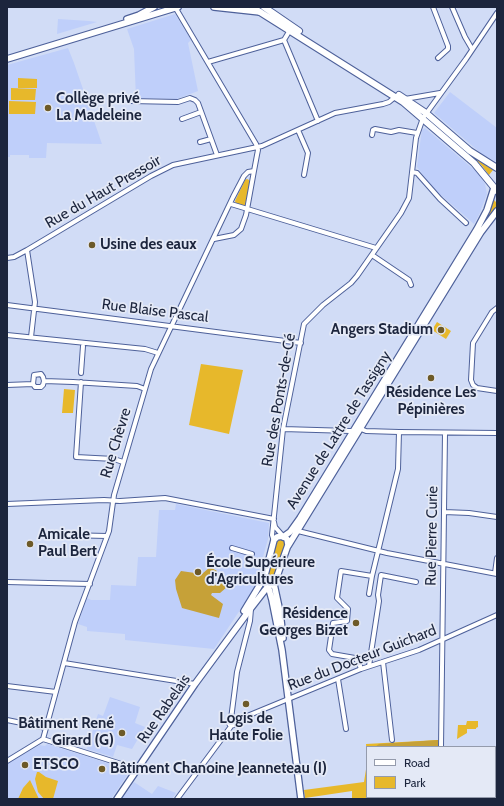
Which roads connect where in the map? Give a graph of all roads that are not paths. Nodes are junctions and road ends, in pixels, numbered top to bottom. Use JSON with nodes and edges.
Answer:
{"nodes":[{"id":1,"x":154,"y":7,"type":"edge"},
{"id":2,"x":176,"y":7,"type":"edge"},
{"id":3,"x":214,"y":7,"type":"edge"},
{"id":4,"x":252,"y":7,"type":"edge"},
{"id":5,"x":433,"y":7,"type":"edge"},
{"id":6,"x":452,"y":7,"type":"edge"},
{"id":7,"x":262,"y":10,"type":"edge"},
{"id":8,"x":497,"y":13,"type":"edge"},
{"id":9,"x":290,"y":30,"type":"junction"},
{"id":10,"x":284,"y":40,"type":"junction"},
{"id":11,"x":472,"y":49,"type":"junction"},
{"id":12,"x":7,"y":58,"type":"edge"},
{"id":13,"x":438,"y":58,"type":"dead end"},
{"id":14,"x":208,"y":62,"type":"junction"},
{"id":15,"x":440,"y":94,"type":"junction"},
{"id":16,"x":395,"y":97,"type":"junction"},
{"id":17,"x":405,"y":99,"type":"junction"},
{"id":18,"x":131,"y":101,"type":"dead end"},
{"id":19,"x":201,"y":112,"type":"junction"},
{"id":20,"x":424,"y":116,"type":"junction"},
{"id":21,"x":182,"y":119,"type":"dead end"},
{"id":22,"x":318,"y":121,"type":"junction"},
{"id":23,"x":298,"y":130,"type":"junction"},
{"id":24,"x":417,"y":133,"type":"junction"},
{"id":25,"x":372,"y":135,"type":"dead end"},
{"id":26,"x":211,"y":139,"type":"junction"},
{"id":27,"x":200,"y":142,"type":"dead end"},
{"id":28,"x":257,"y":147,"type":"junction"},
{"id":29,"x":217,"y":155,"type":"junction"},
{"id":30,"x":497,"y":168,"type":"edge"},
{"id":31,"x":254,"y":171,"type":"junction"},
{"id":32,"x":412,"y":172,"type":"junction"},
{"id":33,"x":304,"y":175,"type":"dead end"},
{"id":34,"x":497,"y":181,"type":"edge"},
{"id":35,"x":496,"y":189,"type":"edge"},
{"id":36,"x":231,"y":204,"type":"junction"},
{"id":37,"x":247,"y":209,"type":"junction"},
{"id":38,"x":497,"y":211,"type":"edge"},
{"id":39,"x":466,"y":223,"type":"dead end"},
{"id":40,"x":214,"y":239,"type":"junction"},
{"id":41,"x":376,"y":248,"type":"junction"},
{"id":42,"x":27,"y":250,"type":"junction"},
{"id":43,"x":372,"y":255,"type":"junction"},
{"id":44,"x":7,"y":258,"type":"edge"},
{"id":45,"x":411,"y":285,"type":"dead end"},
{"id":46,"x":7,"y":305,"type":"edge"},
{"id":47,"x":34,"y":308,"type":"junction"},
{"id":48,"x":497,"y":308,"type":"edge"},
{"id":49,"x":172,"y":326,"type":"junction"},
{"id":50,"x":7,"y":335,"type":"edge"},
{"id":51,"x":31,"y":337,"type":"junction"},
{"id":52,"x":301,"y":343,"type":"junction"},
{"id":53,"x":83,"y":346,"type":"dead end"},
{"id":54,"x":158,"y":353,"type":"junction"},
{"id":55,"x":81,"y":373,"type":"dead end"},
{"id":56,"x":44,"y":381,"type":"junction"},
{"id":57,"x":81,"y":382,"type":"junction"},
{"id":58,"x":33,"y":384,"type":"junction"},
{"id":59,"x":7,"y":385,"type":"edge"},
{"id":60,"x":145,"y":389,"type":"junction"},
{"id":61,"x":497,"y":391,"type":"edge"},
{"id":62,"x":282,"y":429,"type":"junction"},
{"id":63,"x":361,"y":429,"type":"junction"},
{"id":64,"x":353,"y":432,"type":"junction"},
{"id":65,"x":399,"y":432,"type":"junction"},
{"id":66,"x":445,"y":433,"type":"junction"},
{"id":67,"x":497,"y":433,"type":"edge"},
{"id":68,"x":123,"y":462,"type":"junction"},
{"id":69,"x":113,"y":501,"type":"junction"},
{"id":70,"x":7,"y":504,"type":"edge"},
{"id":71,"x":444,"y":512,"type":"junction"},
{"id":72,"x":497,"y":517,"type":"edge"},
{"id":73,"x":273,"y":519,"type":"junction"},
{"id":74,"x":298,"y":531,"type":"junction"},
{"id":75,"x":66,"y":534,"type":"dead end"},
{"id":76,"x":107,"y":536,"type":"junction"},
{"id":77,"x":284,"y":537,"type":"junction"},
{"id":78,"x":274,"y":541,"type":"junction"},
{"id":79,"x":288,"y":546,"type":"junction"},
{"id":80,"x":232,"y":548,"type":"dead end"},
{"id":81,"x":378,"y":550,"type":"junction"},
{"id":82,"x":252,"y":554,"type":"dead end"},
{"id":83,"x":497,"y":558,"type":"edge"},
{"id":84,"x":443,"y":563,"type":"junction"},
{"id":85,"x":496,"y":573,"type":"edge"},
{"id":86,"x":372,"y":576,"type":"junction"},
{"id":87,"x":264,"y":578,"type":"junction"},
{"id":88,"x":7,"y":582,"type":"edge"},
{"id":89,"x":416,"y":582,"type":"dead end"},
{"id":90,"x":90,"y":584,"type":"junction"},
{"id":91,"x":274,"y":584,"type":"junction"},
{"id":92,"x":268,"y":587,"type":"junction"},
{"id":93,"x":369,"y":594,"type":"dead end"},
{"id":94,"x":253,"y":596,"type":"junction"},
{"id":95,"x":251,"y":608,"type":"junction"},
{"id":96,"x":497,"y":615,"type":"edge"},
{"id":97,"x":243,"y":618,"type":"junction"},
{"id":98,"x":250,"y":622,"type":"junction"},
{"id":99,"x":232,"y":634,"type":"junction"},
{"id":100,"x":442,"y":640,"type":"junction"},
{"id":101,"x":282,"y":650,"type":"junction"},
{"id":102,"x":383,"y":662,"type":"junction"},
{"id":103,"x":64,"y":663,"type":"junction"},
{"id":104,"x":369,"y":666,"type":"junction"},
{"id":105,"x":361,"y":669,"type":"junction"},
{"id":106,"x":338,"y":679,"type":"junction"},
{"id":107,"x":195,"y":684,"type":"junction"},
{"id":108,"x":7,"y":686,"type":"edge"},
{"id":109,"x":56,"y":692,"type":"junction"},
{"id":110,"x":288,"y":699,"type":"junction"},
{"id":111,"x":7,"y":720,"type":"edge"},
{"id":112,"x":233,"y":722,"type":"junction"},
{"id":113,"x":46,"y":728,"type":"junction"},
{"id":114,"x":346,"y":730,"type":"dead end"},
{"id":115,"x":43,"y":739,"type":"junction"},
{"id":116,"x":392,"y":740,"type":"dead end"},
{"id":117,"x":441,"y":746,"type":"edge"},
{"id":118,"x":7,"y":761,"type":"edge"},
{"id":119,"x":137,"y":769,"type":"junction"},
{"id":120,"x":117,"y":799,"type":"edge"},
{"id":121,"x":177,"y":799,"type":"edge"},
{"id":122,"x":301,"y":799,"type":"edge"}],
"edges":[{"from":1,"to":12,"type":"street"},
{"from":2,"to":12,"type":"street"},
{"from":2,"to":14,"type":"street"},
{"from":3,"to":7,"type":"street"},
{"from":4,"to":7,"type":"main road"},
{"from":5,"to":13,"type":"street"},
{"from":6,"to":11,"type":"street"},
{"from":7,"to":9,"type":"main road"},
{"from":7,"to":17,"type":"main road"},
{"from":8,"to":11,"type":"street","name":"Rue des Ponts-de-Cé"},
{"from":9,"to":10,"type":"street"},
{"from":9,"to":16,"type":"main road"},
{"from":10,"to":14,"type":"street"},
{"from":10,"to":22,"type":"street"},
{"from":11,"to":15,"type":"street","name":"Rue des Ponts-de-Cé"},
{"from":14,"to":28,"type":"street"},
{"from":15,"to":17,"type":"street"},
{"from":15,"to":20,"type":"street","name":"Rue des Ponts-de-Cé"},
{"from":16,"to":20,"type":"main road"},
{"from":16,"to":22,"type":"street","name":"Rue du Haut Pressoir"},
{"from":17,"to":20,"type":"main road"},
{"from":18,"to":19,"type":"street"},
{"from":19,"to":21,"type":"street"},
{"from":19,"to":26,"type":"street"},
{"from":20,"to":24,"type":"street","name":"Rue des Ponts-de-Cé"},
{"from":20,"to":30,"type":"main road"},
{"from":20,"to":35,"type":"main road"},
{"from":22,"to":23,"type":"street","name":"Rue du Haut Pressoir"},
{"from":23,"to":28,"type":"street","name":"Rue du Haut Pressoir"},
{"from":23,"to":33,"type":"street"},
{"from":24,"to":25,"type":"street"},
{"from":24,"to":32,"type":"street","name":"Rue des Ponts-de-Cé"},
{"from":26,"to":27,"type":"street"},
{"from":26,"to":29,"type":"street"},
{"from":28,"to":29,"type":"street","name":"Rue du Haut Pressoir"},
{"from":28,"to":31,"type":"street"},
{"from":29,"to":42,"type":"street","name":"Rue du Haut Pressoir"},
{"from":31,"to":36,"type":"street","name":"Rue Chèvre"},
{"from":31,"to":37,"type":"street"},
{"from":32,"to":39,"type":"street"},
{"from":32,"to":41,"type":"street","name":"Rue des Ponts-de-Cé"},
{"from":34,"to":35,"type":"main road"},
{"from":35,"to":64,"type":"street","name":"Avenue de Lattre de Tassigny"},
{"from":36,"to":37,"type":"street"},
{"from":36,"to":40,"type":"street","name":"Rue Chèvre"},
{"from":37,"to":40,"type":"street"},
{"from":37,"to":41,"type":"street"},
{"from":38,"to":63,"type":"street","name":"Avenue de Lattre de Tassigny"},
{"from":40,"to":49,"type":"street","name":"Rue Chèvre"},
{"from":41,"to":43,"type":"street","name":"Rue des Ponts-de-Cé"},
{"from":42,"to":44,"type":"street","name":"Rue du Haut Pressoir"},
{"from":42,"to":47,"type":"street"},
{"from":43,"to":45,"type":"street"},
{"from":43,"to":52,"type":"street","name":"Rue des Ponts-de-Cé"},
{"from":46,"to":47,"type":"street","name":"Rue Blaise Pascal"},
{"from":47,"to":49,"type":"street","name":"Rue Blaise Pascal"},
{"from":47,"to":51,"type":"street"},
{"from":48,"to":61,"type":"street"},
{"from":49,"to":52,"type":"street","name":"Rue Blaise Pascal"},
{"from":49,"to":54,"type":"street","name":"Rue Chèvre"},
{"from":50,"to":51,"type":"street"},
{"from":51,"to":54,"type":"street"},
{"from":52,"to":62,"type":"street","name":"Rue des Ponts-de-Cé"},
{"from":53,"to":55,"type":"street"},
{"from":54,"to":60,"type":"street","name":"Rue Chèvre"},
{"from":56,"to":57,"type":"street"},
{"from":56,"to":58,"type":"street"},
{"from":56,"to":58,"type":"street"},
{"from":57,"to":60,"type":"street"},
{"from":57,"to":68,"type":"street"},
{"from":58,"to":59,"type":"street"},
{"from":60,"to":68,"type":"street","name":"Rue Chèvre"},
{"from":62,"to":64,"type":"street"},
{"from":62,"to":73,"type":"street","name":"Rue des Ponts-de-Cé"},
{"from":63,"to":65,"type":"street"},
{"from":63,"to":74,"type":"street","name":"Avenue de Lattre de Tassigny"},
{"from":64,"to":77,"type":"street","name":"Avenue de Lattre de Tassigny"},
{"from":65,"to":66,"type":"street"},
{"from":65,"to":81,"type":"street"},
{"from":66,"to":67,"type":"street"},
{"from":66,"to":71,"type":"street","name":"Rue Pierre Curie"},
{"from":68,"to":69,"type":"street","name":"Rue Chèvre"},
{"from":69,"to":70,"type":"street"},
{"from":69,"to":73,"type":"street"},
{"from":69,"to":76,"type":"street","name":"Rue Chèvre"},
{"from":71,"to":72,"type":"street"},
{"from":71,"to":84,"type":"street","name":"Rue Pierre Curie"},
{"from":73,"to":77,"type":"street"},
{"from":73,"to":78,"type":"street","name":"Rue des Ponts-de-Cé"},
{"from":74,"to":79,"type":"street","name":"Avenue de Lattre de Tassigny"},
{"from":74,"to":81,"type":"street"},
{"from":75,"to":76,"type":"street"},
{"from":76,"to":90,"type":"street","name":"Rue Chèvre"},
{"from":77,"to":78,"type":"street"},
{"from":77,"to":79,"type":"street"},
{"from":78,"to":87,"type":"street","name":"Rue Rabelais"},
{"from":79,"to":91,"type":"street","name":"Avenue de Lattre de Tassigny"},
{"from":80,"to":82,"type":"street"},
{"from":81,"to":84,"type":"street"},
{"from":81,"to":86,"type":"street"},
{"from":83,"to":85,"type":"street"},
{"from":84,"to":85,"type":"street"},
{"from":84,"to":100,"type":"street","name":"Rue Pierre Curie"},
{"from":86,"to":93,"type":"street"},
{"from":86,"to":105,"type":"street"},
{"from":87,"to":92,"type":"street"},
{"from":87,"to":94,"type":"street","name":"Rue Rabelais"},
{"from":88,"to":90,"type":"street"},
{"from":89,"to":104,"type":"street"},
{"from":90,"to":103,"type":"street","name":"Rue Chèvre"},
{"from":91,"to":92,"type":"street"},
{"from":91,"to":101,"type":"street"},
{"from":92,"to":95,"type":"street","name":"Rue Rabelais"},
{"from":92,"to":101,"type":"street"},
{"from":94,"to":95,"type":"street","name":"Rue Rabelais"},
{"from":94,"to":99,"type":"street","name":"Rue Rabelais"},
{"from":95,"to":97,"type":"street","name":"Rue Rabelais"},
{"from":95,"to":98,"type":"street"},
{"from":96,"to":100,"type":"street","name":"Rue du Docteur Guichard"},
{"from":97,"to":98,"type":"street"},
{"from":97,"to":99,"type":"street","name":"Rue Rabelais"},
{"from":98,"to":112,"type":"street"},
{"from":99,"to":107,"type":"street","name":"Rue Rabelais"},
{"from":100,"to":102,"type":"street","name":"Rue du Docteur Guichard"},
{"from":100,"to":117,"type":"street","name":"Rue Pierre Curie"},
{"from":101,"to":110,"type":"street"},
{"from":102,"to":104,"type":"street","name":"Rue du Docteur Guichard"},
{"from":102,"to":116,"type":"street"},
{"from":103,"to":107,"type":"street"},
{"from":103,"to":109,"type":"street","name":"Rue Chèvre"},
{"from":104,"to":105,"type":"street","name":"Rue du Docteur Guichard"},
{"from":105,"to":106,"type":"street","name":"Rue du Docteur Guichard"},
{"from":106,"to":110,"type":"street","name":"Rue du Docteur Guichard"},
{"from":106,"to":114,"type":"street"},
{"from":107,"to":119,"type":"street","name":"Rue Rabelais"},
{"from":108,"to":109,"type":"street"},
{"from":109,"to":113,"type":"street","name":"Rue Chèvre"},
{"from":110,"to":112,"type":"street","name":"Rue du Docteur Guichard"},
{"from":110,"to":122,"type":"street"},
{"from":111,"to":113,"type":"street"},
{"from":112,"to":121,"type":"street"},
{"from":113,"to":115,"type":"street","name":"Rue Chèvre"},
{"from":115,"to":118,"type":"street"},
{"from":115,"to":119,"type":"street"},
{"from":119,"to":120,"type":"street","name":"Rue Rabelais"}]}
